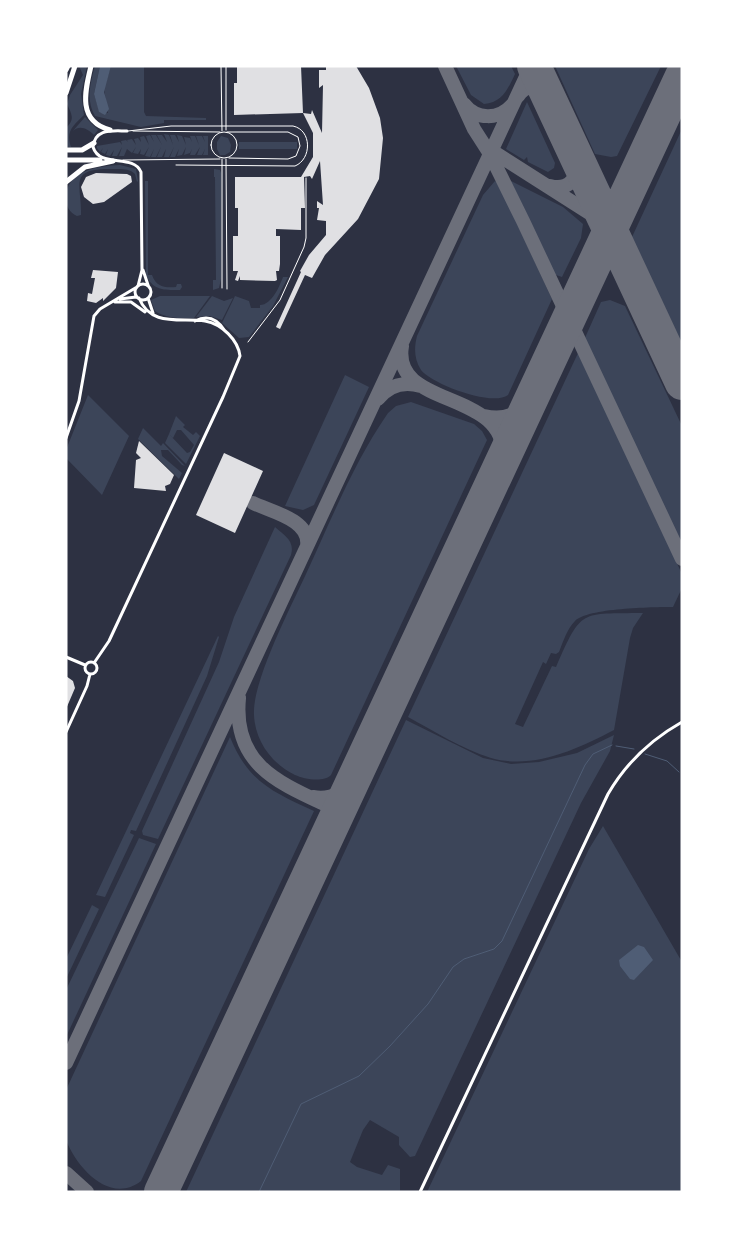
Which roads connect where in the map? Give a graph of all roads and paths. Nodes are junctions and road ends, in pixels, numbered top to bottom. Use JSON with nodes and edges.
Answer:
{"nodes":[{"id":1,"x":68,"y":66,"type":"edge"},
{"id":2,"x":75,"y":66,"type":"edge"},
{"id":3,"x":91,"y":66,"type":"edge"},
{"id":4,"x":222,"y":66,"type":"edge"},
{"id":5,"x":226,"y":66,"type":"edge"},
{"id":6,"x":66,"y":70,"type":"edge"},
{"id":7,"x":222,"y":70,"type":"junction"},
{"id":8,"x":226,"y":70,"type":"junction"},
{"id":9,"x":66,"y":93,"type":"edge"},
{"id":10,"x":110,"y":130,"type":"junction"},
{"id":11,"x":127,"y":131,"type":"junction"},
{"id":12,"x":221,"y":132,"type":"junction"},
{"id":13,"x":227,"y":132,"type":"junction"},
{"id":14,"x":94,"y":142,"type":"junction"},
{"id":15,"x":66,"y":150,"type":"edge"},
{"id":16,"x":221,"y":159,"type":"junction"},
{"id":17,"x":228,"y":159,"type":"junction"},
{"id":18,"x":66,"y":160,"type":"edge"},
{"id":19,"x":112,"y":160,"type":"junction"},
{"id":20,"x":176,"y":165,"type":"dead end"},
{"id":21,"x":306,"y":178,"type":"dead end"},
{"id":22,"x":66,"y":182,"type":"edge"},
{"id":23,"x":142,"y":270,"type":"junction"},
{"id":24,"x":137,"y":286,"type":"junction"},
{"id":25,"x":148,"y":286,"type":"junction"},
{"id":26,"x":222,"y":288,"type":"dead end"},
{"id":27,"x":227,"y":289,"type":"dead end"},
{"id":28,"x":138,"y":298,"type":"junction"},
{"id":29,"x":148,"y":298,"type":"junction"},
{"id":30,"x":117,"y":300,"type":"junction"},
{"id":31,"x":112,"y":303,"type":"junction"},
{"id":32,"x":155,"y":316,"type":"junction"},
{"id":33,"x":248,"y":342,"type":"dead end"},
{"id":34,"x":66,"y":438,"type":"edge"},
{"id":35,"x":66,"y":656,"type":"edge"},
{"id":36,"x":94,"y":663,"type":"junction"},
{"id":37,"x":85,"y":666,"type":"junction"},
{"id":38,"x":90,"y":674,"type":"junction"},
{"id":39,"x":682,"y":722,"type":"edge"},
{"id":40,"x":66,"y":732,"type":"edge"},
{"id":41,"x":420,"y":1192,"type":"edge"}],
"edges":[{"from":1,"to":6,"type":"main road"},
{"from":2,"to":9,"type":"main road"},
{"from":3,"to":10,"type":"main road"},
{"from":4,"to":7,"type":"lane"},
{"from":5,"to":8,"type":"lane"},
{"from":7,"to":8,"type":"lane"},
{"from":7,"to":12,"type":"lane"},
{"from":8,"to":13,"type":"lane"},
{"from":10,"to":11,"type":"street"},
{"from":10,"to":14,"type":"street"},
{"from":11,"to":12,"type":"lane"},
{"from":11,"to":20,"type":"lane"},
{"from":12,"to":13,"type":"lane"},
{"from":12,"to":16,"type":"lane"},
{"from":13,"to":17,"type":"lane"},
{"from":13,"to":17,"type":"lane"},
{"from":14,"to":15,"type":"main road"},
{"from":14,"to":19,"type":"street"},
{"from":16,"to":17,"type":"lane"},
{"from":16,"to":19,"type":"lane"},
{"from":16,"to":26,"type":"lane"},
{"from":17,"to":27,"type":"lane"},
{"from":18,"to":19,"type":"main road"},
{"from":19,"to":22,"type":"main road"},
{"from":19,"to":23,"type":"street"},
{"from":21,"to":33,"type":"lane"},
{"from":23,"to":24,"type":"street"},
{"from":23,"to":25,"type":"street"},
{"from":24,"to":25,"type":"street"},
{"from":24,"to":28,"type":"street"},
{"from":24,"to":30,"type":"street"},
{"from":25,"to":29,"type":"street"},
{"from":28,"to":29,"type":"street"},
{"from":28,"to":30,"type":"street"},
{"from":28,"to":32,"type":"street"},
{"from":29,"to":32,"type":"street"},
{"from":30,"to":31,"type":"street"},
{"from":31,"to":32,"type":"street"},
{"from":31,"to":34,"type":"street"},
{"from":32,"to":36,"type":"street"},
{"from":35,"to":37,"type":"street"},
{"from":36,"to":37,"type":"street"},
{"from":36,"to":38,"type":"street"},
{"from":37,"to":38,"type":"street"},
{"from":38,"to":40,"type":"street"},
{"from":39,"to":41,"type":"street"}]}
